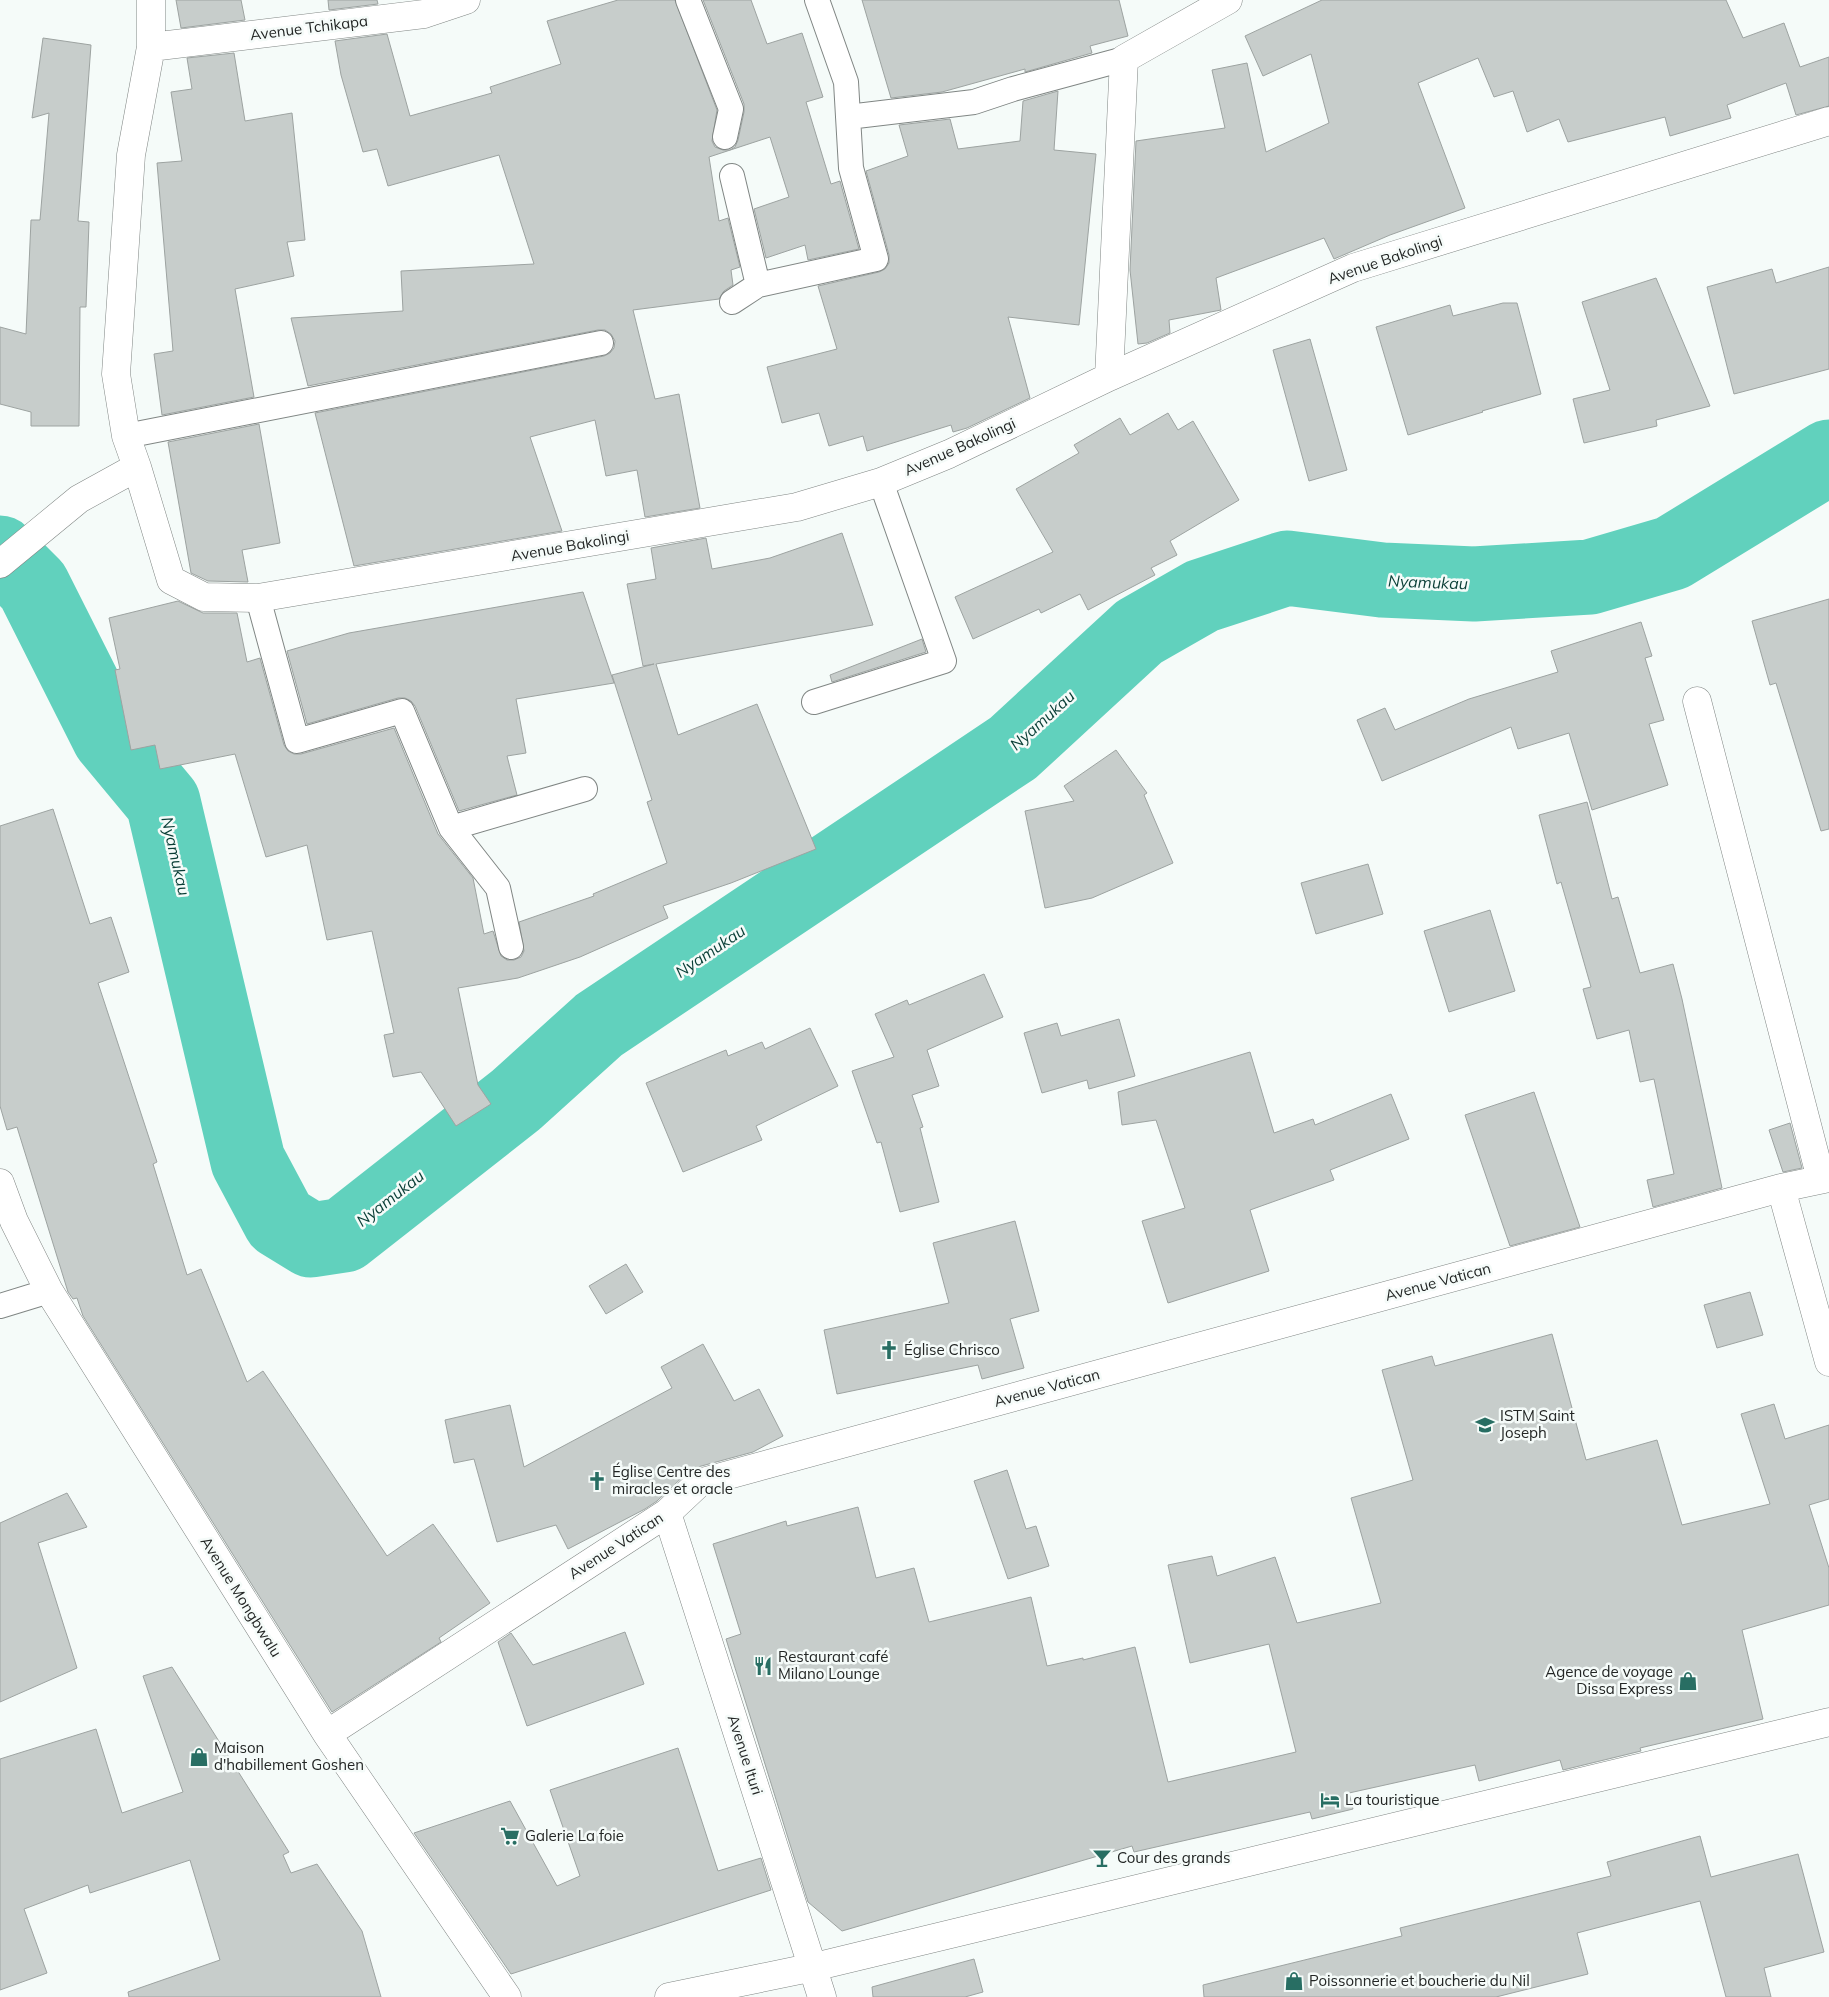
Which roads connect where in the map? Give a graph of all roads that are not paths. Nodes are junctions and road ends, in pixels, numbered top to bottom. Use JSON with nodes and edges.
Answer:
{"nodes":[{"id":1,"x":151,"y":0,"type":"edge"},
{"id":2,"x":466,"y":0,"type":"edge"},
{"id":3,"x":688,"y":0,"type":"edge"},
{"id":4,"x":817,"y":0,"type":"edge"},
{"id":5,"x":1228,"y":0,"type":"edge"},
{"id":6,"x":150,"y":48,"type":"junction"},
{"id":7,"x":1124,"y":59,"type":"junction"},
{"id":8,"x":848,"y":117,"type":"junction"},
{"id":9,"x":1829,"y":122,"type":"edge"},
{"id":10,"x":725,"y":137,"type":"dead end"},
{"id":11,"x":732,"y":176,"type":"dead end"},
{"id":12,"x":758,"y":285,"type":"junction"},
{"id":13,"x":732,"y":302,"type":"dead end"},
{"id":14,"x":601,"y":343,"type":"dead end"},
{"id":15,"x":1109,"y":377,"type":"junction"},
{"id":16,"x":126,"y":436,"type":"junction"},
{"id":17,"x":137,"y":467,"type":"junction"},
{"id":18,"x":881,"y":482,"type":"junction"},
{"id":19,"x":0,"y":564,"type":"edge"},
{"id":20,"x":258,"y":598,"type":"junction"},
{"id":21,"x":1697,"y":700,"type":"dead end"},
{"id":22,"x":814,"y":702,"type":"dead end"},
{"id":23,"x":585,"y":789,"type":"dead end"},
{"id":24,"x":451,"y":828,"type":"junction"},
{"id":25,"x":511,"y":947,"type":"dead end"},
{"id":26,"x":1825,"y":1178,"type":"edge"},
{"id":27,"x":0,"y":1183,"type":"edge"},
{"id":28,"x":1780,"y":1188,"type":"junction"},
{"id":29,"x":50,"y":1291,"type":"junction"},
{"id":30,"x":0,"y":1306,"type":"edge"},
{"id":31,"x":1829,"y":1362,"type":"edge"},
{"id":32,"x":667,"y":1513,"type":"junction"},
{"id":33,"x":1829,"y":1722,"type":"edge"},
{"id":34,"x":327,"y":1734,"type":"junction"},
{"id":35,"x":814,"y":1967,"type":"junction"},
{"id":36,"x":507,"y":1997,"type":"edge"},
{"id":37,"x":670,"y":1997,"type":"edge"},
{"id":38,"x":822,"y":1997,"type":"edge"}],
"edges":[{"from":1,"to":6,"type":"street","name":"Avenue Bakolingi"},
{"from":2,"to":6,"type":"street","name":"Avenue Tchikapa"},
{"from":3,"to":10,"type":"lane"},
{"from":4,"to":8,"type":"lane"},
{"from":5,"to":7,"type":"street"},
{"from":6,"to":16,"type":"street","name":"Avenue Bakolingi"},
{"from":7,"to":8,"type":"lane"},
{"from":7,"to":15,"type":"street"},
{"from":8,"to":12,"type":"lane"},
{"from":9,"to":15,"type":"street","name":"Avenue Bakolingi"},
{"from":11,"to":12,"type":"lane"},
{"from":12,"to":13,"type":"lane"},
{"from":14,"to":16,"type":"lane"},
{"from":15,"to":18,"type":"street","name":"Avenue Bakolingi"},
{"from":16,"to":17,"type":"street","name":"Avenue Bakolingi"},
{"from":17,"to":19,"type":"street"},
{"from":17,"to":20,"type":"street","name":"Avenue Bakolingi"},
{"from":18,"to":20,"type":"street","name":"Avenue Bakolingi"},
{"from":18,"to":22,"type":"lane"},
{"from":20,"to":24,"type":"lane"},
{"from":21,"to":26,"type":"street"},
{"from":23,"to":24,"type":"lane"},
{"from":24,"to":25,"type":"lane"},
{"from":26,"to":28,"type":"street","name":"Avenue Vatican"},
{"from":27,"to":29,"type":"street","name":"Avenue Mongbwalu"},
{"from":28,"to":31,"type":"street"},
{"from":28,"to":32,"type":"street","name":"Avenue Vatican"},
{"from":29,"to":30,"type":"lane"},
{"from":29,"to":34,"type":"street","name":"Avenue Mongbwalu"},
{"from":32,"to":34,"type":"street","name":"Avenue Vatican"},
{"from":32,"to":35,"type":"street","name":"Avenue Ituri"},
{"from":33,"to":35,"type":"street"},
{"from":34,"to":36,"type":"street","name":"Avenue Mongbwalu"},
{"from":35,"to":37,"type":"street"},
{"from":35,"to":38,"type":"street","name":"Avenue Ituri"}]}
